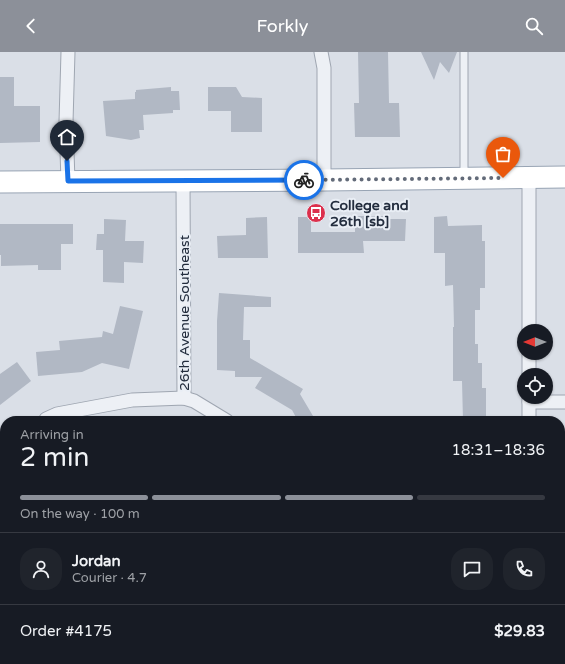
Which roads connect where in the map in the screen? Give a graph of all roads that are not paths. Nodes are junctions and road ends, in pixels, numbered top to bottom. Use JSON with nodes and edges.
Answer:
{"nodes":[{"id":1,"x":68,"y":52,"type":"edge"},
{"id":2,"x":321,"y":52,"type":"edge"},
{"id":3,"x":464,"y":52,"type":"edge"},
{"id":4,"x":529,"y":178,"type":"junction"},
{"id":5,"x":565,"y":178,"type":"edge"},
{"id":6,"x":464,"y":179,"type":"junction"},
{"id":7,"x":183,"y":180,"type":"junction"},
{"id":8,"x":324,"y":180,"type":"junction"},
{"id":9,"x":68,"y":181,"type":"junction"},
{"id":10,"x":0,"y":182,"type":"edge"},
{"id":11,"x":529,"y":324,"type":"edge"},
{"id":12,"x":184,"y":398,"type":"junction"},
{"id":13,"x":553,"y":401,"type":"edge"},
{"id":14,"x":565,"y":402,"type":"edge"},
{"id":15,"x":529,"y":404,"type":"edge"},
{"id":16,"x":53,"y":416,"type":"edge"},
{"id":17,"x":219,"y":416,"type":"edge"},
{"id":18,"x":529,"y":416,"type":"edge"}],
"edges":[{"from":1,"to":9,"type":"street"},
{"from":2,"to":8,"type":"street"},
{"from":3,"to":6,"type":"lane"},
{"from":4,"to":5,"type":"main road"},
{"from":4,"to":6,"type":"main road"},
{"from":4,"to":11,"type":"street"},
{"from":6,"to":8,"type":"main road"},
{"from":7,"to":8,"type":"main road"},
{"from":7,"to":9,"type":"main road"},
{"from":7,"to":12,"type":"street","name":"26th Avenue Southeast"},
{"from":9,"to":10,"type":"main road"},
{"from":12,"to":16,"type":"street","name":"26th Avenue Southeast"},
{"from":12,"to":17,"type":"street"},
{"from":13,"to":14,"type":"street"},
{"from":15,"to":18,"type":"street"}]}
